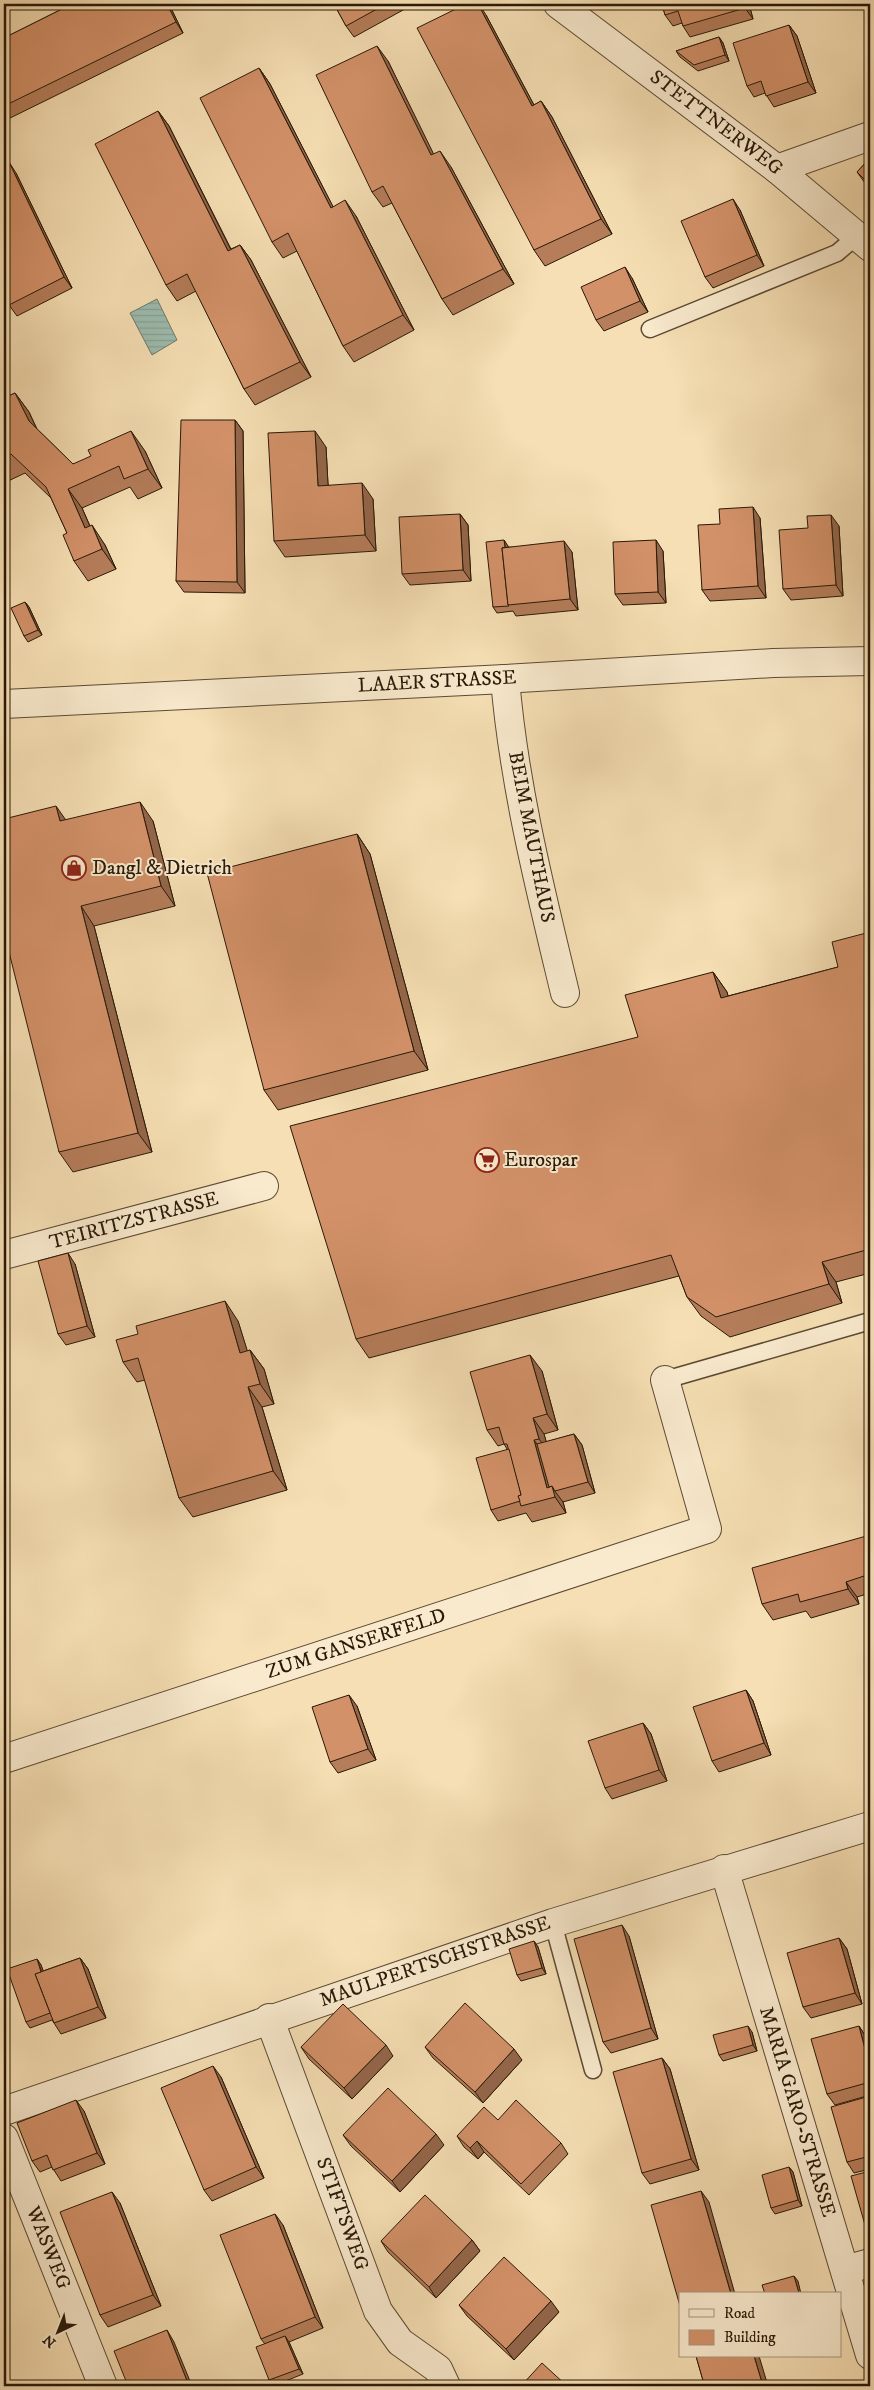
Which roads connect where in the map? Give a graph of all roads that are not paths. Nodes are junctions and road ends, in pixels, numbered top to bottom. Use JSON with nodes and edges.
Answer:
{"nodes":[{"id":1,"x":558,"y":4,"type":"edge"},
{"id":2,"x":870,"y":136,"type":"edge"},
{"id":3,"x":777,"y":169,"type":"junction"},
{"id":4,"x":864,"y":241,"type":"edge"},
{"id":5,"x":650,"y":329,"type":"dead end"},
{"id":6,"x":870,"y":661,"type":"edge"},
{"id":7,"x":505,"y":679,"type":"junction"},
{"id":8,"x":4,"y":704,"type":"edge"},
{"id":9,"x":565,"y":993,"type":"dead end"},
{"id":10,"x":264,"y":1186,"type":"dead end"},
{"id":11,"x":4,"y":1255,"type":"edge"},
{"id":12,"x":870,"y":1321,"type":"edge"},
{"id":13,"x":665,"y":1380,"type":"joint"},
{"id":14,"x":4,"y":1759,"type":"edge"},
{"id":15,"x":870,"y":1826,"type":"edge"},
{"id":16,"x":724,"y":1870,"type":"junction"},
{"id":17,"x":553,"y":1922,"type":"junction"},
{"id":18,"x":269,"y":2018,"type":"junction"},
{"id":19,"x":594,"y":2070,"type":"dead end"},
{"id":20,"x":4,"y":2111,"type":"edge"},
{"id":21,"x":4,"y":2138,"type":"edge"},
{"id":22,"x":870,"y":2262,"type":"edge"},
{"id":23,"x":845,"y":2270,"type":"junction"},
{"id":24,"x":870,"y":2355,"type":"edge"},
{"id":25,"x":103,"y":2386,"type":"edge"},
{"id":26,"x":446,"y":2386,"type":"edge"}],
"edges":[{"from":1,"to":3,"type":"street","name":"STETTNERWEG"},
{"from":2,"to":3,"type":"street"},
{"from":3,"to":4,"type":"street","name":"STETTNERWEG"},
{"from":4,"to":5,"type":"lane"},
{"from":6,"to":7,"type":"street","name":"LAAER STRASSE"},
{"from":7,"to":8,"type":"street","name":"LAAER STRASSE"},
{"from":7,"to":9,"type":"street","name":"BEIM MAUTHAUS"},
{"from":10,"to":11,"type":"street","name":"TEIRITZSTRASSE"},
{"from":12,"to":13,"type":"lane"},
{"from":13,"to":14,"type":"street","name":"ZUM GANSERFELD"},
{"from":15,"to":16,"type":"street","name":"MAULPERTSCHSTRASSE"},
{"from":16,"to":17,"type":"street","name":"MAULPERTSCHSTRASSE"},
{"from":16,"to":23,"type":"street","name":"MARIA GARO-STRASSE"},
{"from":17,"to":18,"type":"street","name":"MAULPERTSCHSTRASSE"},
{"from":17,"to":19,"type":"lane"},
{"from":18,"to":20,"type":"street","name":"MAULPERTSCHSTRASSE"},
{"from":18,"to":26,"type":"street","name":"STIFTSWEG"},
{"from":21,"to":25,"type":"street","name":"WASWEG"},
{"from":22,"to":23,"type":"street"},
{"from":23,"to":24,"type":"street","name":"MARIA GARO-STRASSE"}]}
